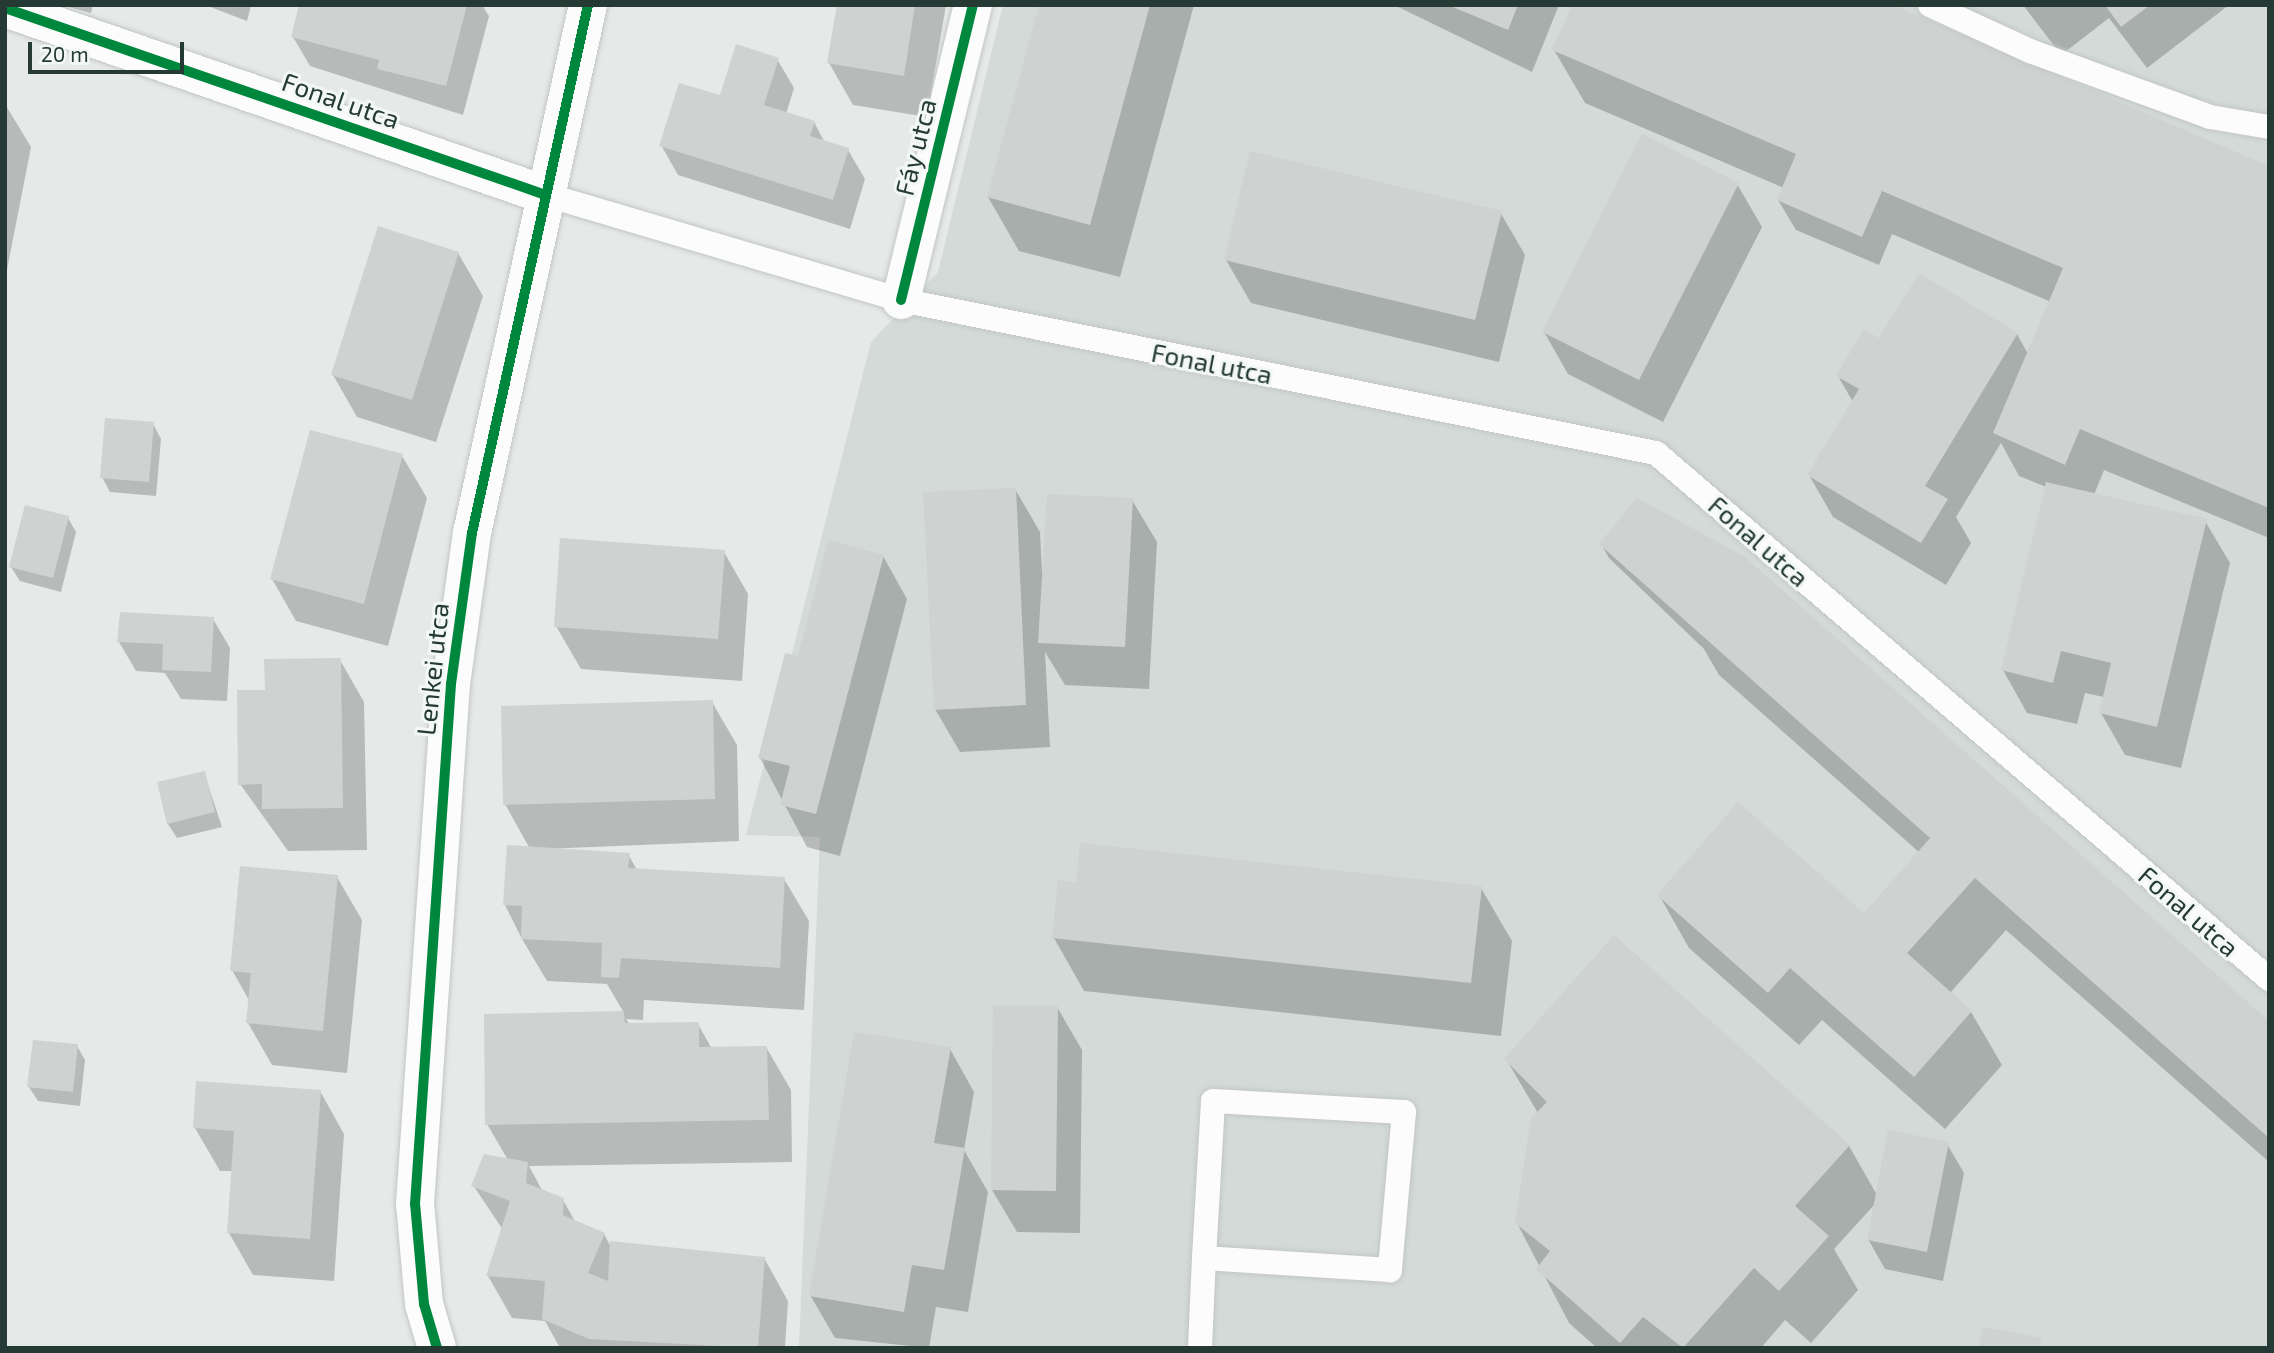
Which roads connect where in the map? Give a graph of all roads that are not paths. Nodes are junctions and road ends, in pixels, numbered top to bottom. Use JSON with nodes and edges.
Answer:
{"nodes":[{"id":1,"x":588,"y":5,"type":"edge"},
{"id":2,"x":973,"y":5,"type":"edge"},
{"id":3,"x":1930,"y":5,"type":"edge"},
{"id":4,"x":5,"y":8,"type":"edge"},
{"id":5,"x":2269,"y":127,"type":"edge"},
{"id":6,"x":543,"y":194,"type":"junction"},
{"id":7,"x":901,"y":300,"type":"junction"},
{"id":8,"x":2269,"y":979,"type":"edge"},
{"id":9,"x":1204,"y":1258,"type":"junction"},
{"id":10,"x":437,"y":1348,"type":"edge"},
{"id":11,"x":1200,"y":1348,"type":"edge"}],
"edges":[{"from":1,"to":6,"type":"street","name":"Lenkei utca"},
{"from":2,"to":7,"type":"street","name":"Fáy utca"},
{"from":3,"to":5,"type":"lane"},
{"from":4,"to":6,"type":"street","name":"Fonal utca"},
{"from":6,"to":7,"type":"lane","name":"Fonal utca"},
{"from":6,"to":10,"type":"street","name":"Lenkei utca"},
{"from":7,"to":8,"type":"lane","name":"Fonal utca"},
{"from":9,"to":9,"type":"lane"},
{"from":9,"to":11,"type":"lane"}]}
